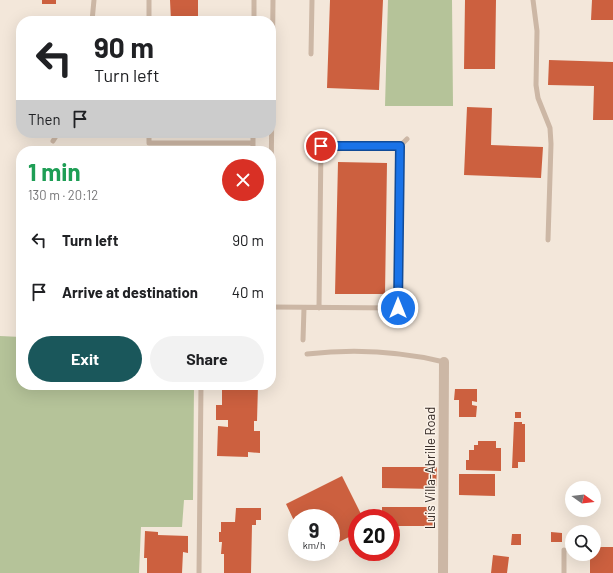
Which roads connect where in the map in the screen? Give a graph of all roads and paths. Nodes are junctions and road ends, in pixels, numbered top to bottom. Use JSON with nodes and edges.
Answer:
{"nodes":[{"id":1,"x":94,"y":0,"type":"edge"},
{"id":2,"x":149,"y":0,"type":"edge"},
{"id":3,"x":254,"y":0,"type":"edge"},
{"id":4,"x":273,"y":0,"type":"edge"},
{"id":5,"x":312,"y":0,"type":"edge"},
{"id":6,"x":533,"y":0,"type":"edge"},
{"id":7,"x":92,"y":16,"type":"edge"},
{"id":8,"x":149,"y":16,"type":"edge"},
{"id":9,"x":254,"y":16,"type":"edge"},
{"id":10,"x":273,"y":16,"type":"edge"},
{"id":11,"x":311,"y":54,"type":"dead end"},
{"id":12,"x":55,"y":138,"type":"edge"},
{"id":13,"x":149,"y":138,"type":"edge"},
{"id":14,"x":253,"y":138,"type":"edge"},
{"id":15,"x":314,"y":138,"type":"dead end"},
{"id":16,"x":407,"y":139,"type":"dead end"},
{"id":17,"x":53,"y":141,"type":"dead end"},
{"id":18,"x":253,"y":143,"type":"joint"},
{"id":19,"x":321,"y":146,"type":"junction"},
{"id":20,"x":400,"y":146,"type":"junction"},
{"id":21,"x":548,"y":240,"type":"dead end"},
{"id":22,"x":276,"y":307,"type":"edge"},
{"id":23,"x":304,"y":308,"type":"junction"},
{"id":24,"x":319,"y":308,"type":"junction"},
{"id":25,"x":398,"y":308,"type":"junction"},
{"id":26,"x":406,"y":315,"type":"dead end"},
{"id":27,"x":303,"y":340,"type":"dead end"},
{"id":28,"x":307,"y":354,"type":"dead end"},
{"id":29,"x":444,"y":362,"type":"joint"},
{"id":30,"x":200,"y":390,"type":"edge"},
{"id":31,"x":564,"y":550,"type":"dead end"},
{"id":32,"x":199,"y":573,"type":"edge"},
{"id":33,"x":443,"y":573,"type":"edge"},
{"id":34,"x":564,"y":573,"type":"edge"}],
"edges":[{"from":1,"to":7,"type":"lane"},
{"from":2,"to":8,"type":"lane"},
{"from":3,"to":9,"type":"lane"},
{"from":4,"to":10,"type":"lane"},
{"from":5,"to":11,"type":"lane"},
{"from":6,"to":21,"type":"lane"},
{"from":12,"to":17,"type":"lane"},
{"from":13,"to":18,"type":"lane"},
{"from":14,"to":18,"type":"lane"},
{"from":15,"to":19,"type":"lane"},
{"from":16,"to":20,"type":"lane"},
{"from":19,"to":20,"type":"lane"},
{"from":19,"to":24,"type":"lane"},
{"from":20,"to":25,"type":"lane"},
{"from":22,"to":23,"type":"lane"},
{"from":23,"to":24,"type":"lane"},
{"from":23,"to":27,"type":"lane"},
{"from":24,"to":25,"type":"lane"},
{"from":25,"to":26,"type":"lane"},
{"from":28,"to":29,"type":"lane"},
{"from":29,"to":33,"type":"street","name":"Luis Villa-Abrille Road"},
{"from":30,"to":32,"type":"lane"},
{"from":31,"to":34,"type":"lane"}]}
